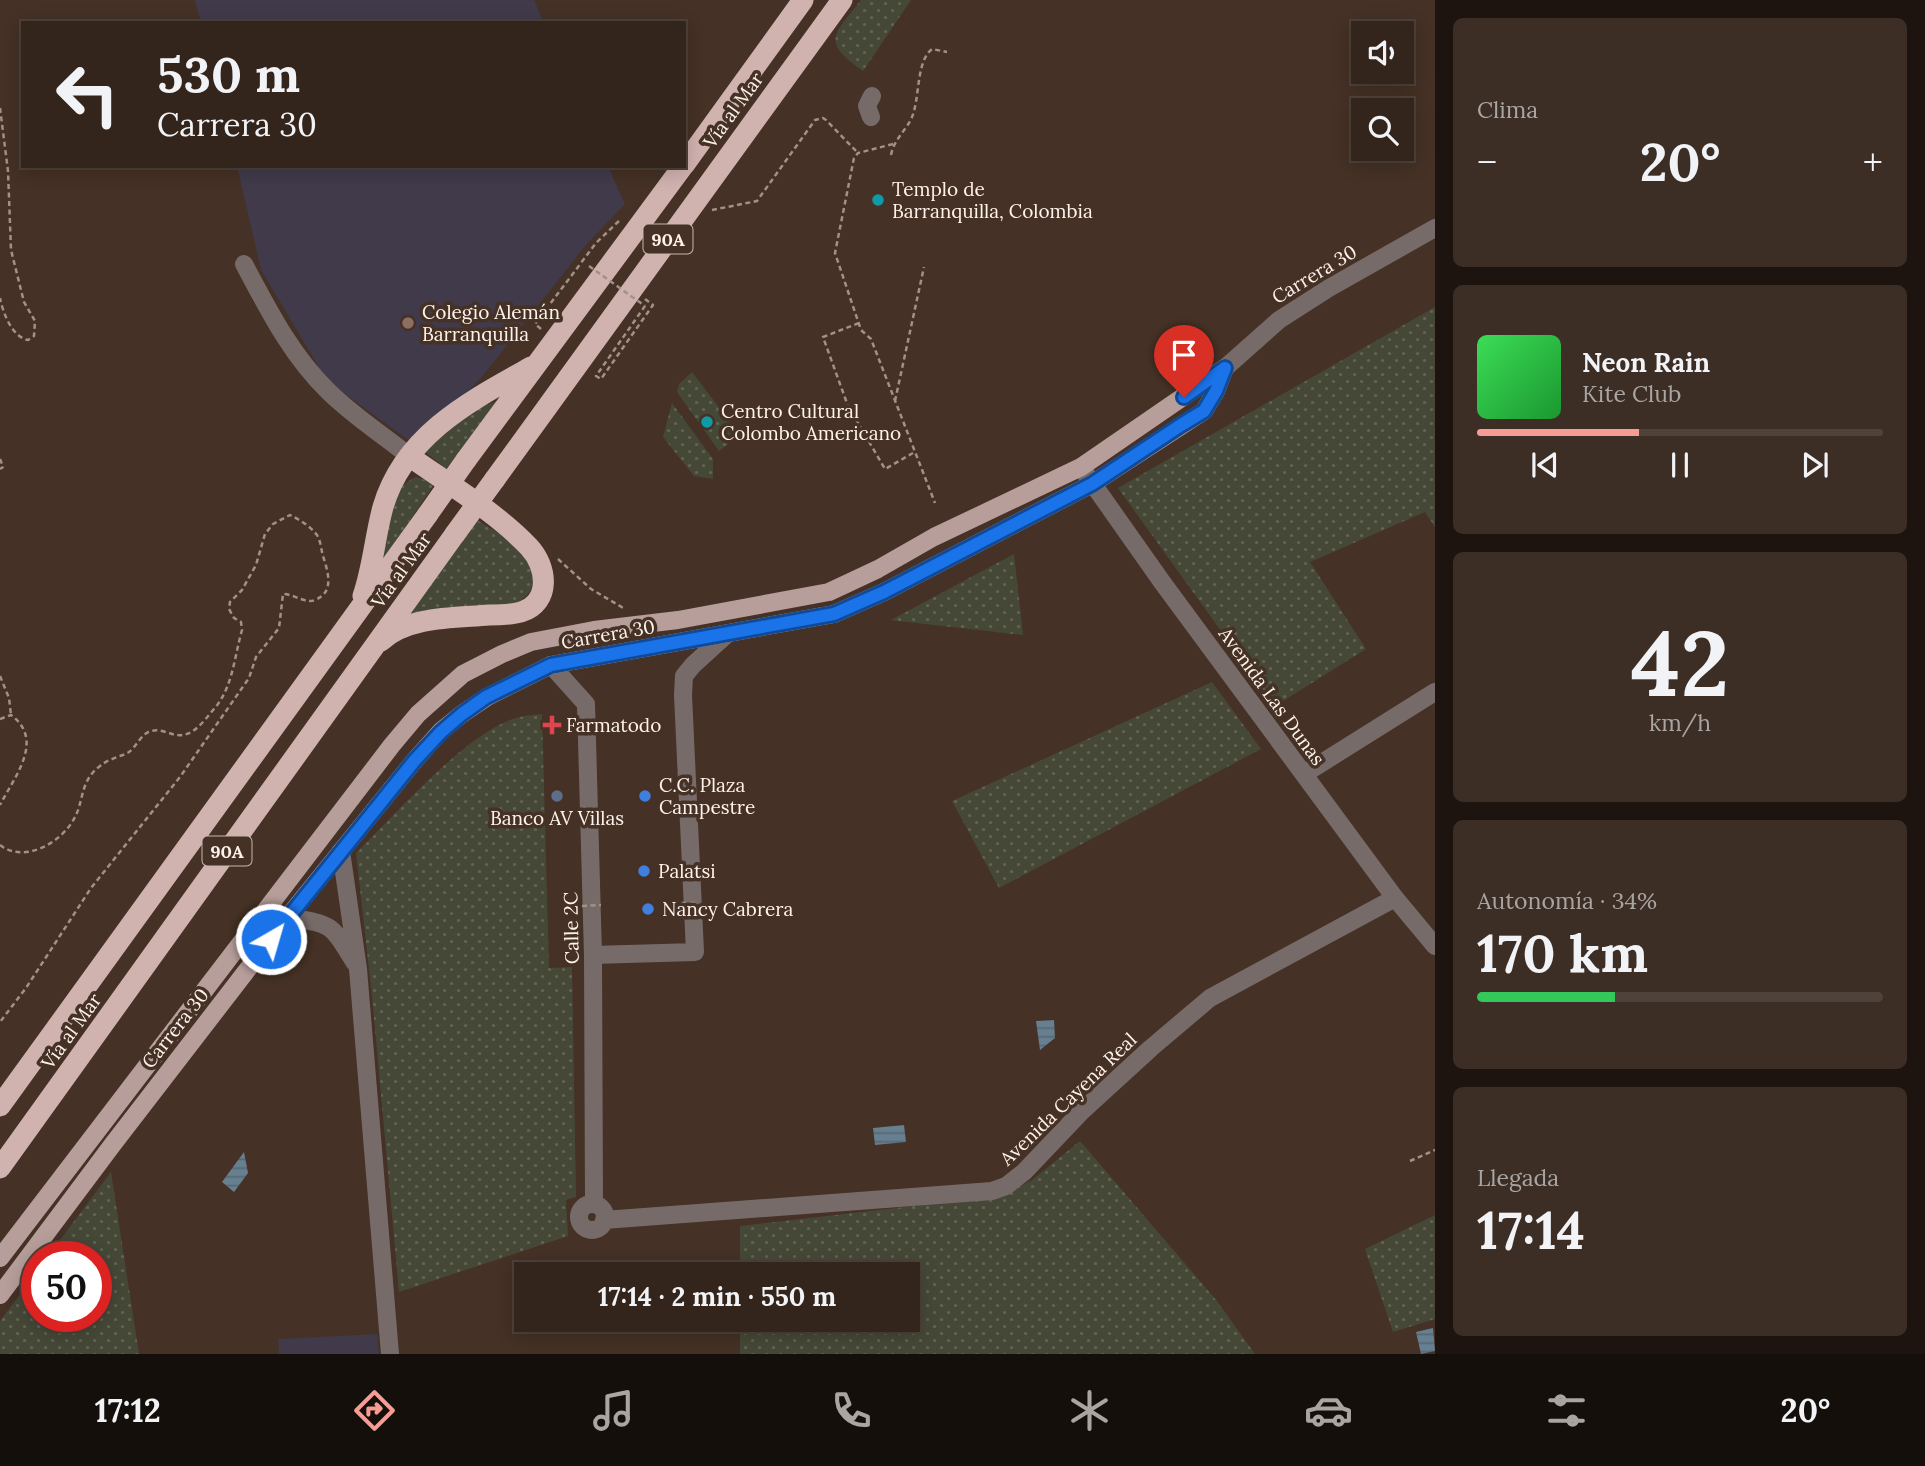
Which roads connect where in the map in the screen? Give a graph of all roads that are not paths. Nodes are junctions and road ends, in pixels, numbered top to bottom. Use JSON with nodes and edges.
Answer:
{"nodes":[{"id":1,"x":803,"y":0,"type":"edge"},
{"id":2,"x":842,"y":0,"type":"edge"},
{"id":3,"x":872,"y":96,"type":"dead end"},
{"id":4,"x":871,"y":117,"type":"dead end"},
{"id":5,"x":686,"y":163,"type":"edge"},
{"id":6,"x":683,"y":168,"type":"edge"},
{"id":7,"x":1435,"y":228,"type":"edge"},
{"id":8,"x":244,"y":264,"type":"dead end"},
{"id":9,"x":536,"y":365,"type":"junction"},
{"id":10,"x":1225,"y":368,"type":"junction"},
{"id":11,"x":410,"y":456,"type":"junction"},
{"id":12,"x":1080,"y":467,"type":"junction"},
{"id":13,"x":1092,"y":484,"type":"junction"},
{"id":14,"x":344,"y":632,"type":"junction"},
{"id":15,"x":727,"y":634,"type":"junction"},
{"id":16,"x":551,"y":665,"type":"junction"},
{"id":17,"x":358,"y":669,"type":"junction"},
{"id":18,"x":1435,"y":692,"type":"edge"},
{"id":19,"x":1304,"y":774,"type":"junction"},
{"id":20,"x":341,"y":851,"type":"junction"},
{"id":21,"x":1395,"y":898,"type":"junction"},
{"id":22,"x":288,"y":917,"type":"junction"},
{"id":23,"x":1435,"y":946,"type":"edge"},
{"id":24,"x":593,"y":955,"type":"junction"},
{"id":25,"x":358,"y":969,"type":"junction"},
{"id":26,"x":0,"y":1106,"type":"edge"},
{"id":27,"x":0,"y":1168,"type":"edge"},
{"id":28,"x":594,"y":1204,"type":"joint"},
{"id":29,"x":0,"y":1258,"type":"edge"},
{"id":30,"x":0,"y":1295,"type":"edge"},
{"id":31,"x":390,"y":1354,"type":"edge"}],
"edges":[{"from":1,"to":5,"type":"highway","name":"Vía al Mar","number":"90A"},
{"from":2,"to":17,"type":"highway","name":"Vía al Mar","number":"90A","bridge":true},
{"from":3,"to":4,"type":"street"},
{"from":6,"to":9,"type":"highway","name":"Vía al Mar","number":"90A"},
{"from":7,"to":10,"type":"street","name":"Carrera 30"},
{"from":8,"to":11,"type":"street"},
{"from":9,"to":11,"type":"highway"},
{"from":9,"to":14,"type":"highway","name":"Vía al Mar","number":"90A","bridge":true},
{"from":10,"to":12,"type":"main road","name":"Carrera 30"},
{"from":10,"to":13,"type":"main road","name":"Carrera 30"},
{"from":11,"to":14,"type":"highway"},
{"from":11,"to":17,"type":"highway"},
{"from":12,"to":13,"type":"street","name":"Avenida Las Dunas"},
{"from":12,"to":29,"type":"main road","name":"Carrera 30"},
{"from":13,"to":15,"type":"main road","name":"Carrera 30"},
{"from":13,"to":19,"type":"street","name":"Avenida Las Dunas"},
{"from":14,"to":26,"type":"highway","name":"Vía al Mar","number":"90A"},
{"from":15,"to":16,"type":"main road","name":"Carrera 30"},
{"from":15,"to":24,"type":"street"},
{"from":16,"to":20,"type":"main road","name":"Carrera 30"},
{"from":16,"to":24,"type":"street","name":"Calle 2C"},
{"from":17,"to":27,"type":"highway","name":"Vía al Mar","number":"90A"},
{"from":18,"to":19,"type":"street"},
{"from":19,"to":21,"type":"street","name":"Avenida Las Dunas"},
{"from":20,"to":22,"type":"main road","name":"Carrera 30"},
{"from":20,"to":25,"type":"street"},
{"from":21,"to":23,"type":"street","name":"Avenida Las Dunas"},
{"from":21,"to":28,"type":"street","name":"Avenida Cayena Real"},
{"from":22,"to":25,"type":"street"},
{"from":22,"to":30,"type":"main road","name":"Carrera 30"},
{"from":24,"to":28,"type":"street","name":"Calle 2C"},
{"from":25,"to":31,"type":"street"}]}
